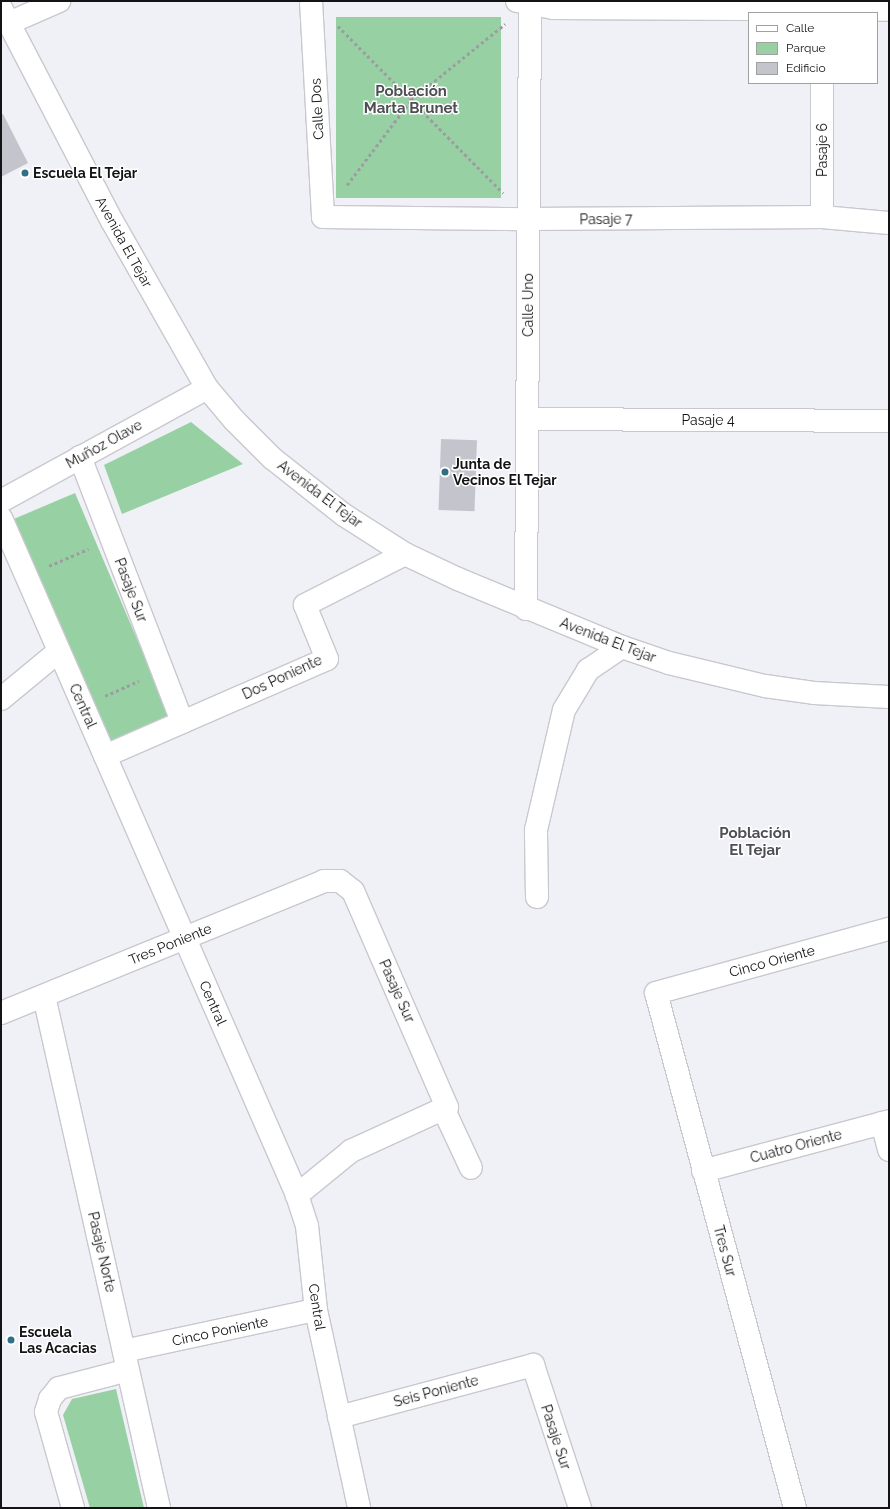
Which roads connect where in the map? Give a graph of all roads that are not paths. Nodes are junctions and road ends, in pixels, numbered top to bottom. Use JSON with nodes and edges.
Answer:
{"nodes":[{"id":1,"x":60,"y":1,"type":"edge"},
{"id":2,"x":311,"y":1,"type":"edge"},
{"id":3,"x":526,"y":2,"type":"edge"},
{"id":4,"x":889,"y":10,"type":"edge"},
{"id":5,"x":823,"y":12,"type":"edge"},
{"id":6,"x":5,"y":15,"type":"edge"},
{"id":7,"x":822,"y":84,"type":"edge"},
{"id":8,"x":323,"y":217,"type":"joint"},
{"id":9,"x":822,"y":217,"type":"junction"},
{"id":10,"x":528,"y":219,"type":"junction"},
{"id":11,"x":889,"y":223,"type":"edge"},
{"id":12,"x":207,"y":388,"type":"junction"},
{"id":13,"x":527,"y":419,"type":"junction"},
{"id":14,"x":889,"y":421,"type":"edge"},
{"id":15,"x":80,"y":457,"type":"junction"},
{"id":16,"x":1,"y":500,"type":"edge"},
{"id":17,"x":1,"y":518,"type":"edge"},
{"id":18,"x":405,"y":554,"type":"junction"},
{"id":19,"x":526,"y":609,"type":"junction"},
{"id":20,"x":622,"y":647,"type":"junction"},
{"id":21,"x":59,"y":651,"type":"junction"},
{"id":22,"x":889,"y":697,"type":"edge"},
{"id":23,"x":1,"y":699,"type":"edge"},
{"id":24,"x":182,"y":722,"type":"junction"},
{"id":25,"x":105,"y":756,"type":"junction"},
{"id":26,"x":340,"y":881,"type":"joint"},
{"id":27,"x":536,"y":897,"type":"dead end"},
{"id":28,"x":889,"y":929,"type":"edge"},
{"id":29,"x":185,"y":938,"type":"junction"},
{"id":30,"x":656,"y":993,"type":"joint"},
{"id":31,"x":44,"y":996,"type":"junction"},
{"id":32,"x":1,"y":1013,"type":"edge"},
{"id":33,"x":445,"y":1108,"type":"junction"},
{"id":34,"x":885,"y":1122,"type":"edge"},
{"id":35,"x":889,"y":1150,"type":"edge"},
{"id":36,"x":471,"y":1168,"type":"dead end"},
{"id":37,"x":702,"y":1170,"type":"junction"},
{"id":38,"x":297,"y":1195,"type":"junction"},
{"id":39,"x":316,"y":1310,"type":"junction"},
{"id":40,"x":126,"y":1361,"type":"junction"},
{"id":41,"x":533,"y":1365,"type":"joint"},
{"id":42,"x":339,"y":1417,"type":"junction"},
{"id":43,"x":73,"y":1508,"type":"edge"},
{"id":44,"x":159,"y":1508,"type":"edge"},
{"id":45,"x":359,"y":1508,"type":"edge"},
{"id":46,"x":580,"y":1508,"type":"edge"},
{"id":47,"x":795,"y":1508,"type":"edge"}],
"edges":[{"from":1,"to":6,"type":"street"},
{"from":2,"to":8,"type":"street","name":"Calle Dos"},
{"from":3,"to":5,"type":"street"},
{"from":3,"to":10,"type":"street","name":"Calle Uno"},
{"from":4,"to":5,"type":"street"},
{"from":6,"to":12,"type":"street","name":"Avenida El Tejar"},
{"from":7,"to":9,"type":"street","name":"Pasaje 6"},
{"from":8,"to":10,"type":"street","name":"Pasaje 7"},
{"from":9,"to":10,"type":"street","name":"Pasaje 7"},
{"from":9,"to":11,"type":"street","name":"Pasaje 7"},
{"from":10,"to":13,"type":"street","name":"Calle Uno"},
{"from":12,"to":15,"type":"street","name":"Muñoz Olave"},
{"from":12,"to":18,"type":"street","name":"Avenida El Tejar"},
{"from":13,"to":14,"type":"street","name":"Pasaje 4"},
{"from":13,"to":19,"type":"street","name":"Calle Uno"},
{"from":15,"to":16,"type":"street","name":"Muñoz Olave"},
{"from":15,"to":24,"type":"street","name":"Pasaje Sur"},
{"from":17,"to":21,"type":"street","name":"Central"},
{"from":18,"to":19,"type":"street","name":"Avenida El Tejar"},
{"from":18,"to":24,"type":"street","name":"Dos Poniente"},
{"from":19,"to":20,"type":"street","name":"Avenida El Tejar"},
{"from":20,"to":22,"type":"street","name":"Avenida El Tejar"},
{"from":20,"to":27,"type":"street"},
{"from":21,"to":23,"type":"street"},
{"from":21,"to":25,"type":"street","name":"Central"},
{"from":24,"to":25,"type":"street","name":"Dos Poniente"},
{"from":25,"to":29,"type":"street","name":"Central"},
{"from":26,"to":29,"type":"street","name":"Tres Poniente"},
{"from":26,"to":33,"type":"street","name":"Pasaje Sur"},
{"from":28,"to":30,"type":"street","name":"Cinco Oriente"},
{"from":29,"to":31,"type":"street","name":"Tres Poniente"},
{"from":29,"to":38,"type":"street","name":"Central"},
{"from":30,"to":37,"type":"street","name":"Tres Sur"},
{"from":31,"to":32,"type":"street","name":"Tres Poniente"},
{"from":31,"to":40,"type":"street","name":"Pasaje Norte"},
{"from":33,"to":36,"type":"street","name":"Pasaje Sur"},
{"from":33,"to":38,"type":"street"},
{"from":34,"to":35,"type":"street"},
{"from":34,"to":37,"type":"street","name":"Cuatro Oriente"},
{"from":37,"to":47,"type":"street","name":"Tres Sur"},
{"from":38,"to":39,"type":"street","name":"Central"},
{"from":39,"to":40,"type":"street","name":"Cinco Poniente"},
{"from":39,"to":42,"type":"street","name":"Central"},
{"from":40,"to":43,"type":"street","name":"Cinco Poniente"},
{"from":40,"to":44,"type":"street","name":"Pasaje Norte"},
{"from":41,"to":42,"type":"street","name":"Seis Poniente"},
{"from":41,"to":46,"type":"street","name":"Pasaje Sur"},
{"from":42,"to":45,"type":"street","name":"Central"}]}
